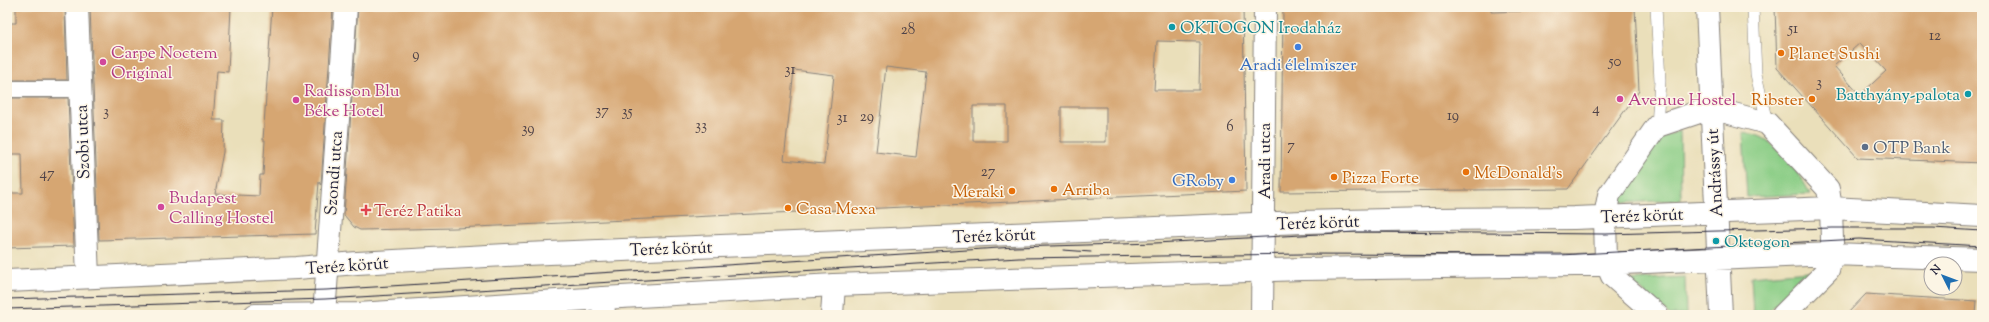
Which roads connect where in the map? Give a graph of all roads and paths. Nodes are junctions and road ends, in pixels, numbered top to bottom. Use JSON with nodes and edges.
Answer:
{"nodes":[{"id":1,"x":77,"y":7,"type":"edge"},
{"id":2,"x":346,"y":7,"type":"edge"},
{"id":3,"x":1265,"y":7,"type":"edge"},
{"id":4,"x":1656,"y":7,"type":"edge"},
{"id":5,"x":1707,"y":7,"type":"edge"},
{"id":6,"x":1753,"y":7,"type":"edge"},
{"id":7,"x":7,"y":89,"type":"edge"},
{"id":8,"x":80,"y":89,"type":"junction"},
{"id":9,"x":1711,"y":108,"type":"junction"},
{"id":10,"x":1767,"y":123,"type":"junction"},
{"id":11,"x":1657,"y":126,"type":"junction"},
{"id":12,"x":1831,"y":208,"type":"junction"},
{"id":13,"x":1716,"y":213,"type":"junction"},
{"id":14,"x":1605,"y":216,"type":"junction"},
{"id":15,"x":1982,"y":216,"type":"edge"},
{"id":16,"x":1264,"y":224,"type":"junction"},
{"id":17,"x":1832,"y":254,"type":"junction"},
{"id":18,"x":1719,"y":259,"type":"junction"},
{"id":19,"x":1982,"y":259,"type":"edge"},
{"id":20,"x":1606,"y":262,"type":"junction"},
{"id":21,"x":328,"y":266,"type":"junction"},
{"id":22,"x":1263,"y":270,"type":"junction"},
{"id":23,"x":88,"y":277,"type":"junction"},
{"id":24,"x":7,"y":281,"type":"edge"},
{"id":25,"x":834,"y":285,"type":"junction"},
{"id":26,"x":603,"y":306,"type":"edge"},
{"id":27,"x":324,"y":314,"type":"edge"},
{"id":28,"x":255,"y":315,"type":"edge"},
{"id":29,"x":832,"y":315,"type":"edge"},
{"id":30,"x":1262,"y":315,"type":"edge"},
{"id":31,"x":1657,"y":315,"type":"edge"},
{"id":32,"x":1721,"y":315,"type":"edge"},
{"id":33,"x":1783,"y":315,"type":"edge"}],
"edges":[{"from":1,"to":8,"type":"main road","name":"Szobi utca"},
{"from":2,"to":21,"type":"main road","name":"Szondi utca"},
{"from":3,"to":16,"type":"main road","name":"Aradi utca"},
{"from":4,"to":11,"type":"lane"},
{"from":5,"to":9,"type":"main road","name":"Andrássy út"},
{"from":6,"to":10,"type":"lane"},
{"from":7,"to":8,"type":"street"},
{"from":8,"to":23,"type":"main road","name":"Szobi utca"},
{"from":9,"to":10,"type":"main road"},
{"from":9,"to":11,"type":"main road"},
{"from":9,"to":13,"type":"main road","name":"Andrássy út"},
{"from":10,"to":12,"type":"main road"},
{"from":11,"to":14,"type":"main road"},
{"from":12,"to":13,"type":"main road","name":"Teréz körút"},
{"from":12,"to":15,"type":"main road","name":"Teréz körút"},
{"from":12,"to":17,"type":"main road"},
{"from":13,"to":14,"type":"main road","name":"Teréz körút"},
{"from":13,"to":18,"type":"main road","name":"Andrássy út"},
{"from":14,"to":16,"type":"main road","name":"Teréz körút"},
{"from":14,"to":20,"type":"main road"},
{"from":16,"to":21,"type":"main road","name":"Teréz körút"},
{"from":16,"to":22,"type":"main road","name":"Aradi utca"},
{"from":17,"to":18,"type":"main road"},
{"from":17,"to":19,"type":"main road"},
{"from":17,"to":33,"type":"main road"},
{"from":18,"to":20,"type":"main road"},
{"from":18,"to":32,"type":"main road","name":"Andrássy út"},
{"from":20,"to":22,"type":"main road"},
{"from":20,"to":31,"type":"main road"},
{"from":21,"to":23,"type":"main road","name":"Teréz körút"},
{"from":21,"to":27,"type":"main road","name":"Szondi utca"},
{"from":22,"to":25,"type":"main road"},
{"from":22,"to":30,"type":"main road","name":"Aradi utca"},
{"from":23,"to":24,"type":"main road","name":"Teréz körút"},
{"from":25,"to":26,"type":"main road"},
{"from":25,"to":29,"type":"main road"},
{"from":26,"to":27,"type":"main road"},
{"from":27,"to":28,"type":"main road"}]}
